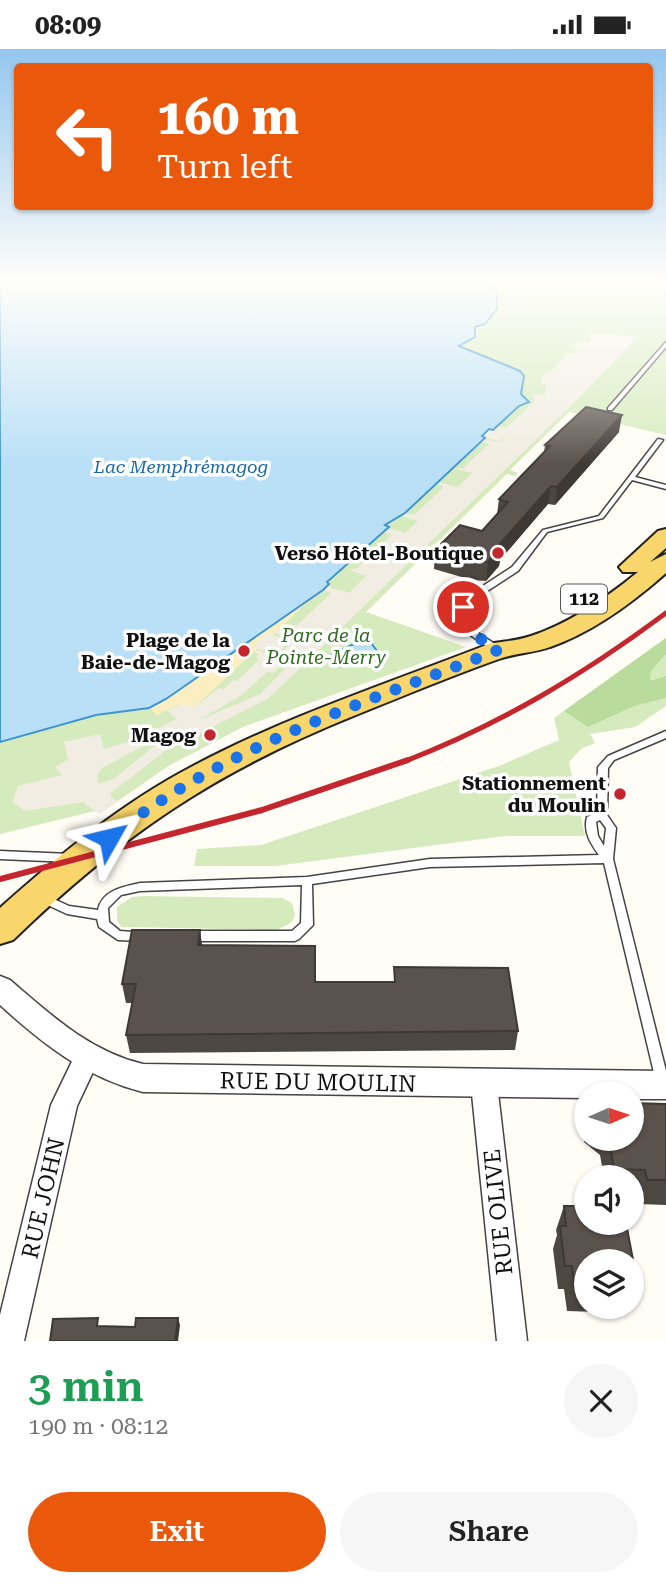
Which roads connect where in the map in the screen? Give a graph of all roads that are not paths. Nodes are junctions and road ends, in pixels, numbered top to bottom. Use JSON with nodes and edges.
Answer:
{"nodes":[{"id":1,"x":666,"y":344,"type":"edge"},
{"id":2,"x":610,"y":409,"type":"edge"},
{"id":3,"x":660,"y":440,"type":"dead end"},
{"id":4,"x":631,"y":478,"type":"junction"},
{"id":5,"x":666,"y":487,"type":"edge"},
{"id":6,"x":666,"y":537,"type":"edge"},
{"id":7,"x":666,"y":561,"type":"edge"},
{"id":8,"x":498,"y":650,"type":"junction"},
{"id":9,"x":666,"y":734,"type":"edge"},
{"id":10,"x":602,"y":815,"type":"junction"},
{"id":11,"x":0,"y":855,"type":"edge"},
{"id":12,"x":82,"y":858,"type":"junction"},
{"id":13,"x":608,"y":859,"type":"junction"},
{"id":14,"x":307,"y":881,"type":"junction"},
{"id":15,"x":38,"y":895,"type":"junction"},
{"id":16,"x":101,"y":915,"type":"junction"},
{"id":17,"x":0,"y":930,"type":"edge"},
{"id":18,"x":159,"y":936,"type":"edge"},
{"id":19,"x":173,"y":936,"type":"edge"},
{"id":20,"x":0,"y":988,"type":"edge"},
{"id":21,"x":86,"y":1059,"type":"junction"},
{"id":22,"x":484,"y":1084,"type":"junction"},
{"id":23,"x":665,"y":1085,"type":"edge"},
{"id":24,"x":9,"y":1341,"type":"edge"},
{"id":25,"x":512,"y":1341,"type":"edge"}],
"edges":[{"from":1,"to":2,"type":"lane"},
{"from":3,"to":4,"type":"lane"},
{"from":4,"to":5,"type":"lane"},
{"from":4,"to":8,"type":"lane"},
{"from":6,"to":8,"type":"main road","number":"112"},
{"from":7,"to":8,"type":"main road","number":"112"},
{"from":8,"to":12,"type":"main road","number":"112"},
{"from":9,"to":10,"type":"lane"},
{"from":10,"to":13,"type":"lane"},
{"from":10,"to":13,"type":"lane"},
{"from":11,"to":12,"type":"lane"},
{"from":12,"to":15,"type":"main road","number":"112"},
{"from":13,"to":14,"type":"lane"},
{"from":13,"to":23,"type":"lane"},
{"from":14,"to":16,"type":"lane"},
{"from":14,"to":19,"type":"lane"},
{"from":15,"to":16,"type":"lane"},
{"from":15,"to":17,"type":"main road","number":"112"},
{"from":16,"to":18,"type":"lane"},
{"from":20,"to":21,"type":"street","name":"RUE DU MOULIN"},
{"from":21,"to":22,"type":"street","name":"RUE DU MOULIN"},
{"from":21,"to":24,"type":"street","name":"RUE JOHN"},
{"from":22,"to":23,"type":"street","name":"RUE DU MOULIN"},
{"from":22,"to":25,"type":"street","name":"RUE OLIVE"}]}
